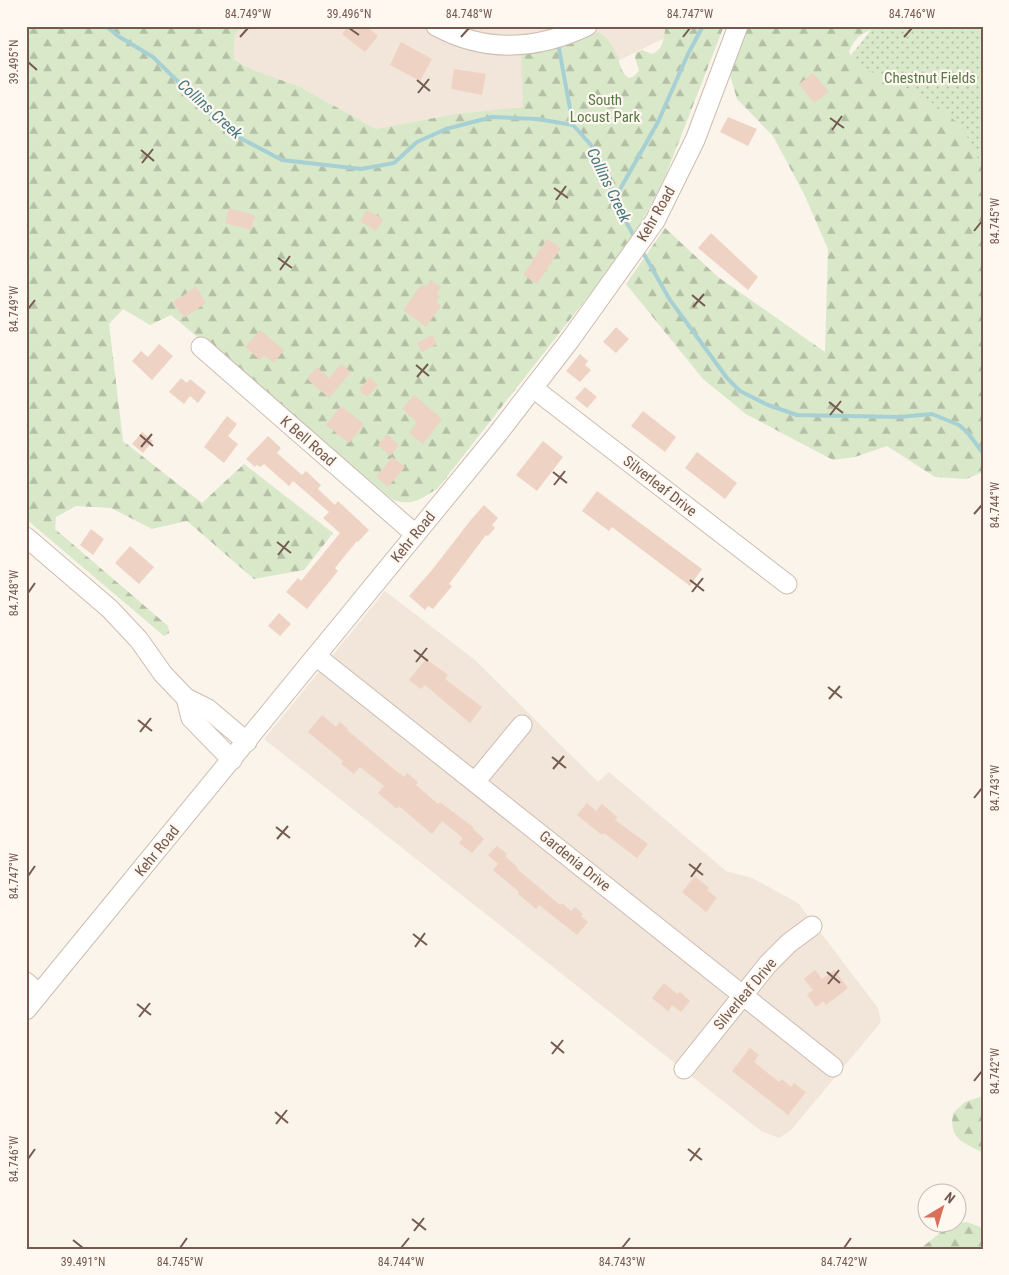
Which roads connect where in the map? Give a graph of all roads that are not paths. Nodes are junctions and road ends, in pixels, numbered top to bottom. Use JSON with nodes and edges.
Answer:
{"nodes":[{"id":1,"x":436,"y":26,"type":"edge"},
{"id":2,"x":586,"y":26,"type":"edge"},
{"id":3,"x":738,"y":26,"type":"edge"},
{"id":4,"x":201,"y":347,"type":"dead end"},
{"id":5,"x":533,"y":388,"type":"junction"},
{"id":6,"x":415,"y":534,"type":"junction"},
{"id":7,"x":26,"y":537,"type":"edge"},
{"id":8,"x":787,"y":584,"type":"dead end"},
{"id":9,"x":316,"y":656,"type":"junction"},
{"id":10,"x":186,"y":698,"type":"junction"},
{"id":11,"x":522,"y":725,"type":"dead end"},
{"id":12,"x":246,"y":742,"type":"junction"},
{"id":13,"x":232,"y":760,"type":"junction"},
{"id":14,"x":475,"y":782,"type":"junction"},
{"id":15,"x":812,"y":926,"type":"dead end"},
{"id":16,"x":33,"y":988,"type":"edge"},
{"id":17,"x":743,"y":996,"type":"junction"},
{"id":18,"x":26,"y":1010,"type":"edge"},
{"id":19,"x":833,"y":1068,"type":"dead end"},
{"id":20,"x":684,"y":1069,"type":"dead end"}],
"edges":[{"from":1,"to":2,"type":"street"},
{"from":3,"to":5,"type":"street","name":"Kehr Road"},
{"from":4,"to":6,"type":"street","name":"K Bell Road"},
{"from":5,"to":6,"type":"street","name":"Kehr Road"},
{"from":5,"to":8,"type":"street","name":"Silverleaf Drive"},
{"from":6,"to":9,"type":"street","name":"Kehr Road"},
{"from":7,"to":10,"type":"street"},
{"from":9,"to":12,"type":"street","name":"Kehr Road"},
{"from":9,"to":14,"type":"street","name":"Gardenia Drive"},
{"from":10,"to":12,"type":"street"},
{"from":10,"to":13,"type":"street"},
{"from":11,"to":14,"type":"street"},
{"from":12,"to":13,"type":"street","name":"Kehr Road"},
{"from":13,"to":16,"type":"street","name":"Kehr Road"},
{"from":14,"to":17,"type":"street","name":"Gardenia Drive"},
{"from":15,"to":17,"type":"street","name":"Silverleaf Drive"},
{"from":16,"to":18,"type":"street","name":"Kehr Road"},
{"from":17,"to":19,"type":"street","name":"Gardenia Drive"},
{"from":17,"to":20,"type":"street","name":"Silverleaf Drive"}]}
